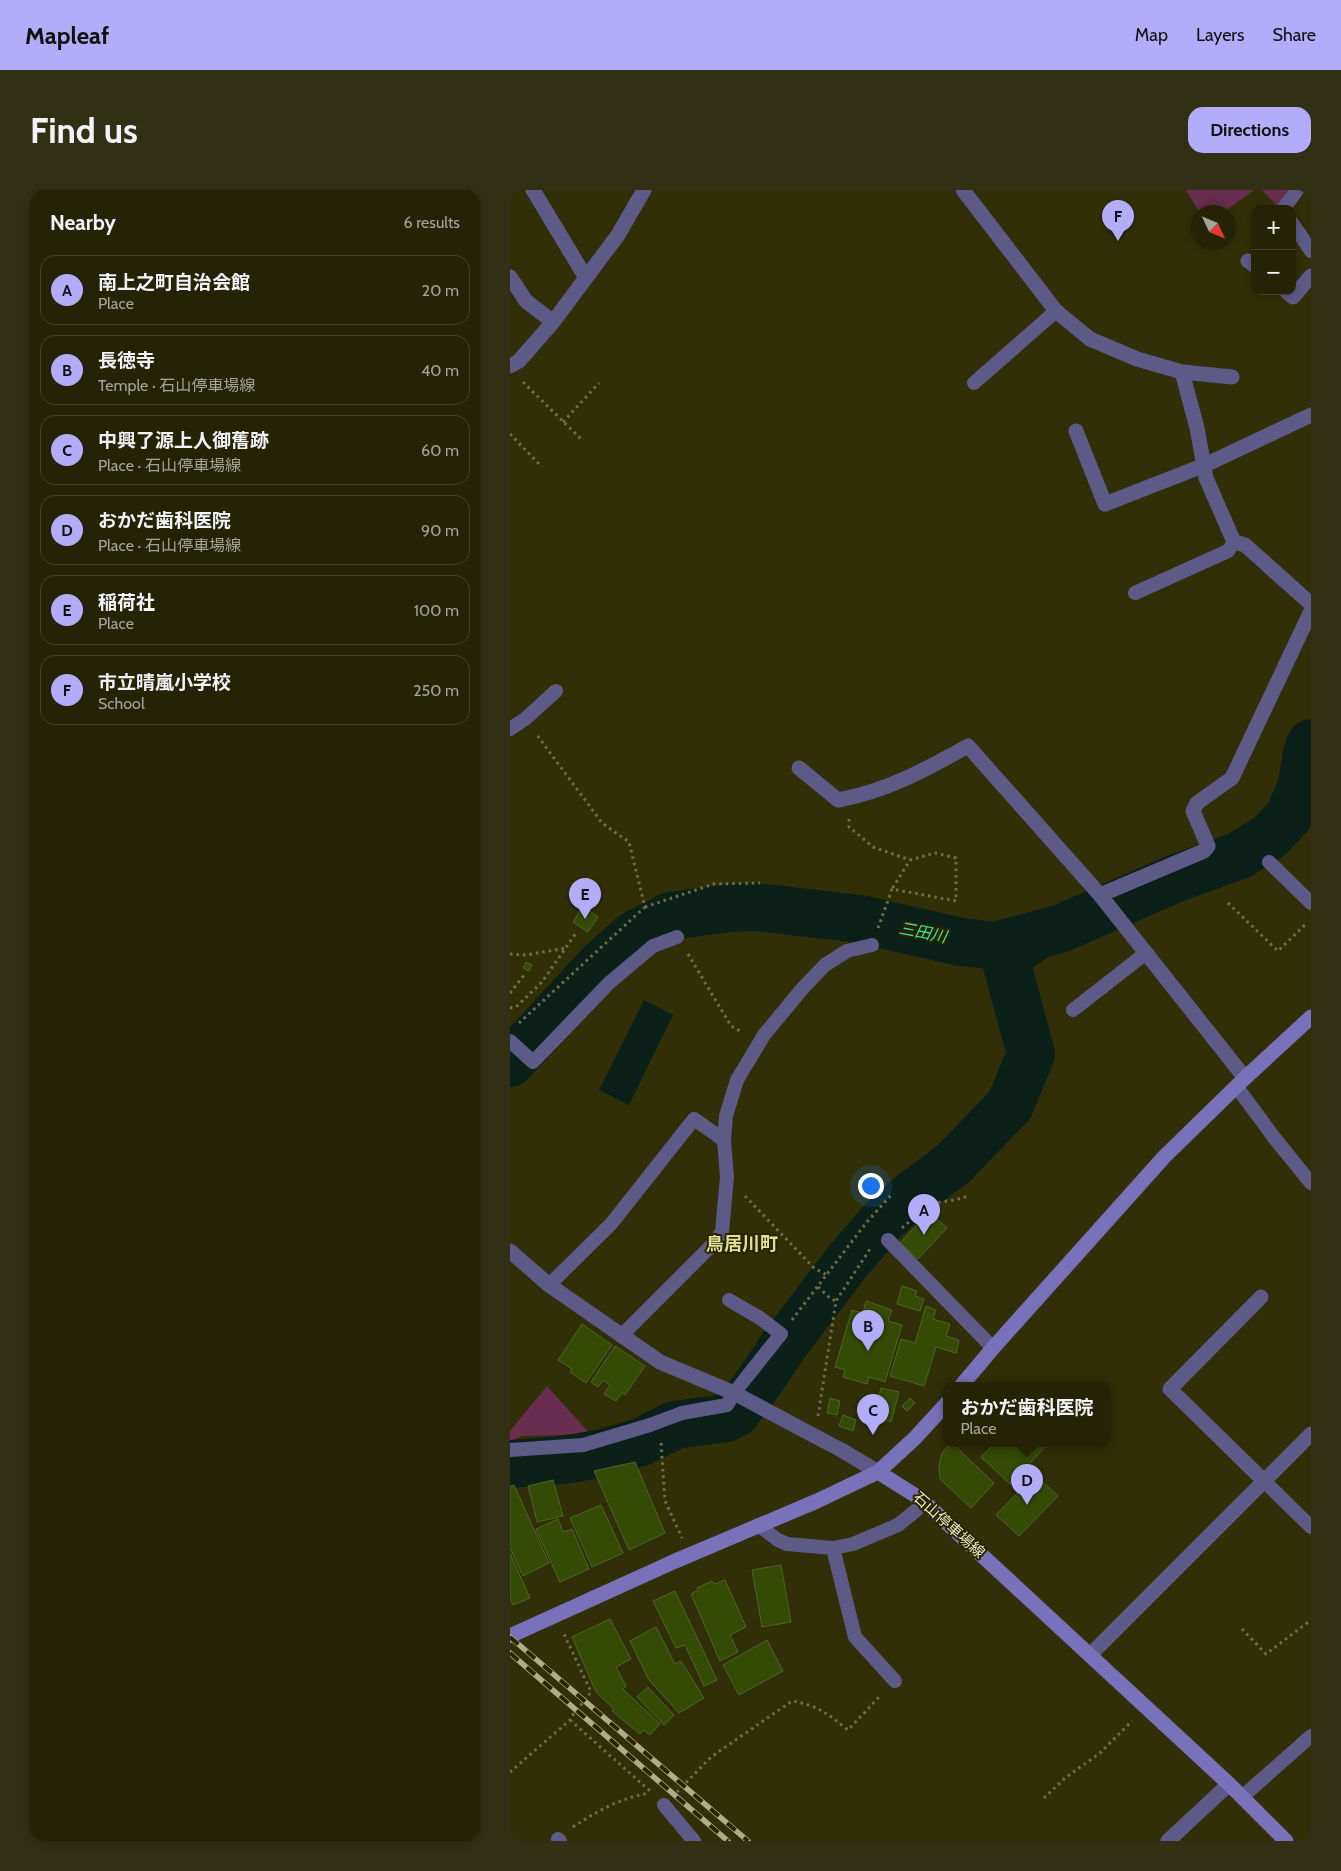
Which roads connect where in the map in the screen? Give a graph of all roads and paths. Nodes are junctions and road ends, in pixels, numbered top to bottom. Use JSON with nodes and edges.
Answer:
{"nodes":[{"id":1,"x":533,"y":190,"type":"edge"},
{"id":2,"x":644,"y":190,"type":"edge"},
{"id":3,"x":963,"y":190,"type":"edge"},
{"id":4,"x":1297,"y":190,"type":"edge"},
{"id":5,"x":1285,"y":205,"type":"edge"},
{"id":6,"x":1296,"y":229,"type":"edge"},
{"id":7,"x":1311,"y":251,"type":"edge"},
{"id":8,"x":1311,"y":276,"type":"edge"},
{"id":9,"x":510,"y":277,"type":"edge"},
{"id":10,"x":586,"y":278,"type":"junction"},
{"id":11,"x":1296,"y":294,"type":"edge"},
{"id":12,"x":1056,"y":311,"type":"junction"},
{"id":13,"x":552,"y":322,"type":"junction"},
{"id":14,"x":510,"y":366,"type":"edge"},
{"id":15,"x":1182,"y":372,"type":"junction"},
{"id":16,"x":1232,"y":376,"type":"dead end"},
{"id":17,"x":599,"y":383,"type":"dead end"},
{"id":18,"x":974,"y":383,"type":"dead end"},
{"id":19,"x":1310,"y":417,"type":"edge"},
{"id":20,"x":563,"y":422,"type":"junction"},
{"id":21,"x":1076,"y":431,"type":"dead end"},
{"id":22,"x":510,"y":434,"type":"edge"},
{"id":23,"x":584,"y":441,"type":"dead end"},
{"id":24,"x":1205,"y":465,"type":"junction"},
{"id":25,"x":542,"y":467,"type":"dead end"},
{"id":26,"x":1234,"y":542,"type":"junction"},
{"id":27,"x":1135,"y":593,"type":"dead end"},
{"id":28,"x":1311,"y":604,"type":"edge"},
{"id":29,"x":1311,"y":611,"type":"edge"},
{"id":30,"x":556,"y":691,"type":"dead end"},
{"id":31,"x":525,"y":719,"type":"junction"},
{"id":32,"x":510,"y":729,"type":"edge"},
{"id":33,"x":799,"y":768,"type":"dead end"},
{"id":34,"x":848,"y":798,"type":"junction"},
{"id":35,"x":910,"y":860,"type":"junction"},
{"id":36,"x":1269,"y":862,"type":"dead end"},
{"id":37,"x":760,"y":883,"type":"dead end"},
{"id":38,"x":892,"y":889,"type":"junction"},
{"id":39,"x":1102,"y":898,"type":"junction"},
{"id":40,"x":1228,"y":903,"type":"dead end"},
{"id":41,"x":1311,"y":903,"type":"edge"},
{"id":42,"x":645,"y":908,"type":"junction"},
{"id":43,"x":883,"y":912,"type":"dead end"},
{"id":44,"x":1311,"y":919,"type":"edge"},
{"id":45,"x":576,"y":933,"type":"dead end"},
{"id":46,"x":676,"y":937,"type":"joint"},
{"id":47,"x":872,"y":945,"type":"dead end"},
{"id":48,"x":566,"y":947,"type":"junction"},
{"id":49,"x":1146,"y":953,"type":"junction"},
{"id":50,"x":510,"y":954,"type":"edge"},
{"id":51,"x":524,"y":974,"type":"dead end"},
{"id":52,"x":510,"y":993,"type":"edge"},
{"id":53,"x":510,"y":1008,"type":"edge"},
{"id":54,"x":1073,"y":1010,"type":"dead end"},
{"id":55,"x":1311,"y":1017,"type":"edge"},
{"id":56,"x":517,"y":1025,"type":"dead end"},
{"id":57,"x":760,"y":1041,"type":"junction"},
{"id":58,"x":512,"y":1042,"type":"edge"},
{"id":59,"x":1241,"y":1082,"type":"junction"},
{"id":60,"x":724,"y":1140,"type":"junction"},
{"id":61,"x":727,"y":1177,"type":"junction"},
{"id":62,"x":1311,"y":1183,"type":"edge"},
{"id":63,"x":893,"y":1194,"type":"dead end"},
{"id":64,"x":969,"y":1196,"type":"dead end"},
{"id":65,"x":888,"y":1240,"type":"junction"},
{"id":66,"x":510,"y":1251,"type":"edge"},
{"id":67,"x":828,"y":1275,"type":"junction"},
{"id":68,"x":549,"y":1285,"type":"junction"},
{"id":69,"x":819,"y":1288,"type":"junction"},
{"id":70,"x":1261,"y":1297,"type":"dead end"},
{"id":71,"x":729,"y":1300,"type":"dead end"},
{"id":72,"x":836,"y":1301,"type":"junction"},
{"id":73,"x":781,"y":1334,"type":"junction"},
{"id":74,"x":621,"y":1336,"type":"junction"},
{"id":75,"x":993,"y":1348,"type":"junction"},
{"id":76,"x":964,"y":1382,"type":"edge"},
{"id":77,"x":736,"y":1393,"type":"junction"},
{"id":78,"x":943,"y":1407,"type":"edge"},
{"id":79,"x":811,"y":1434,"type":"junction"},
{"id":80,"x":1311,"y":1434,"type":"edge"},
{"id":81,"x":661,"y":1444,"type":"dead end"},
{"id":82,"x":510,"y":1450,"type":"edge"},
{"id":83,"x":878,"y":1472,"type":"junction"},
{"id":84,"x":1264,"y":1480,"type":"junction"},
{"id":85,"x":925,"y":1502,"type":"junction"},
{"id":86,"x":758,"y":1525,"type":"junction"},
{"id":87,"x":1311,"y":1527,"type":"edge"},
{"id":88,"x":833,"y":1548,"type":"junction"},
{"id":89,"x":689,"y":1555,"type":"junction"},
{"id":90,"x":1311,"y":1620,"type":"edge"},
{"id":91,"x":1242,"y":1629,"type":"dead end"},
{"id":92,"x":564,"y":1633,"type":"dead end"},
{"id":93,"x":510,"y":1636,"type":"edge"},
{"id":94,"x":1090,"y":1655,"type":"junction"},
{"id":95,"x":895,"y":1680,"type":"joint"},
{"id":96,"x":1146,"y":1707,"type":"junction"},
{"id":97,"x":570,"y":1720,"type":"junction"},
{"id":98,"x":1311,"y":1736,"type":"edge"},
{"id":99,"x":510,"y":1772,"type":"edge"},
{"id":100,"x":1228,"y":1784,"type":"junction"},
{"id":101,"x":1242,"y":1797,"type":"junction"},
{"id":102,"x":1044,"y":1798,"type":"dead end"},
{"id":103,"x":664,"y":1805,"type":"joint"},
{"id":104,"x":559,"y":1840,"type":"edge"},
{"id":105,"x":694,"y":1841,"type":"edge"},
{"id":106,"x":1168,"y":1841,"type":"edge"},
{"id":107,"x":1286,"y":1841,"type":"edge"}],
"edges":[{"from":1,"to":10,"type":"street"},
{"from":2,"to":10,"type":"street"},
{"from":3,"to":12,"type":"street"},
{"from":4,"to":5,"type":"lane"},
{"from":6,"to":7,"type":"lane"},
{"from":8,"to":11,"type":"street"},
{"from":9,"to":13,"type":"street"},
{"from":10,"to":13,"type":"street"},
{"from":12,"to":15,"type":"street"},
{"from":12,"to":18,"type":"lane"},
{"from":13,"to":14,"type":"street"},
{"from":14,"to":20,"type":"path"},
{"from":15,"to":16,"type":"street"},
{"from":15,"to":24,"type":"street"},
{"from":17,"to":20,"type":"path"},
{"from":19,"to":24,"type":"street"},
{"from":20,"to":23,"type":"path"},
{"from":21,"to":24,"type":"street"},
{"from":22,"to":25,"type":"path"},
{"from":24,"to":26,"type":"street"},
{"from":26,"to":27,"type":"lane"},
{"from":26,"to":28,"type":"street"},
{"from":29,"to":39,"type":"street"},
{"from":30,"to":31,"type":"lane"},
{"from":31,"to":32,"type":"lane"},
{"from":31,"to":42,"type":"path"},
{"from":33,"to":34,"type":"street"},
{"from":34,"to":35,"type":"path"},
{"from":34,"to":39,"type":"street"},
{"from":35,"to":38,"type":"path"},
{"from":35,"to":38,"type":"path"},
{"from":36,"to":41,"type":"lane"},
{"from":37,"to":42,"type":"path"},
{"from":38,"to":43,"type":"path"},
{"from":39,"to":49,"type":"street"},
{"from":40,"to":44,"type":"path"},
{"from":42,"to":56,"type":"path"},
{"from":45,"to":48,"type":"path"},
{"from":46,"to":57,"type":"path"},
{"from":46,"to":58,"type":"lane"},
{"from":47,"to":57,"type":"lane"},
{"from":48,"to":50,"type":"path"},
{"from":48,"to":53,"type":"path"},
{"from":49,"to":54,"type":"lane"},
{"from":49,"to":59,"type":"street"},
{"from":51,"to":52,"type":"path"},
{"from":55,"to":59,"type":"main road"},
{"from":57,"to":60,"type":"lane"},
{"from":59,"to":62,"type":"lane"},
{"from":59,"to":75,"type":"main road"},
{"from":60,"to":61,"type":"lane"},
{"from":60,"to":68,"type":"lane"},
{"from":61,"to":67,"type":"path"},
{"from":61,"to":74,"type":"lane"},
{"from":63,"to":67,"type":"path"},
{"from":64,"to":65,"type":"path"},
{"from":65,"to":72,"type":"path"},
{"from":65,"to":75,"type":"lane"},
{"from":66,"to":68,"type":"street"},
{"from":67,"to":69,"type":"path"},
{"from":68,"to":74,"type":"street"},
{"from":69,"to":72,"type":"path"},
{"from":69,"to":73,"type":"path"},
{"from":70,"to":84,"type":"street"},
{"from":71,"to":73,"type":"lane"},
{"from":72,"to":79,"type":"path"},
{"from":73,"to":77,"type":"lane"},
{"from":74,"to":77,"type":"street"},
{"from":75,"to":76,"type":"main road"},
{"from":77,"to":79,"type":"street"},
{"from":77,"to":82,"type":"lane"},
{"from":78,"to":83,"type":"main road"},
{"from":79,"to":83,"type":"street"},
{"from":80,"to":84,"type":"street"},
{"from":81,"to":89,"type":"path"},
{"from":83,"to":85,"type":"main road","name":"石山停車場線"},
{"from":83,"to":86,"type":"main road"},
{"from":84,"to":87,"type":"lane"},
{"from":84,"to":94,"type":"street"},
{"from":85,"to":88,"type":"lane"},
{"from":85,"to":94,"type":"main road","name":"石山停車場線"},
{"from":86,"to":88,"type":"lane"},
{"from":86,"to":89,"type":"main road"},
{"from":88,"to":95,"type":"lane"},
{"from":89,"to":93,"type":"main road"},
{"from":90,"to":91,"type":"path"},
{"from":92,"to":97,"type":"path"},
{"from":94,"to":96,"type":"main road","name":"石山停車場線"},
{"from":95,"to":103,"type":"path"},
{"from":96,"to":100,"type":"main road","name":"石山停車場線"},
{"from":96,"to":102,"type":"path"},
{"from":97,"to":99,"type":"path"},
{"from":97,"to":104,"type":"path"},
{"from":98,"to":101,"type":"lane"},
{"from":100,"to":101,"type":"main road","name":"石山停車場線"},
{"from":100,"to":106,"type":"street"},
{"from":101,"to":107,"type":"main road","name":"石山停車場線"},
{"from":103,"to":105,"type":"lane"}]}
